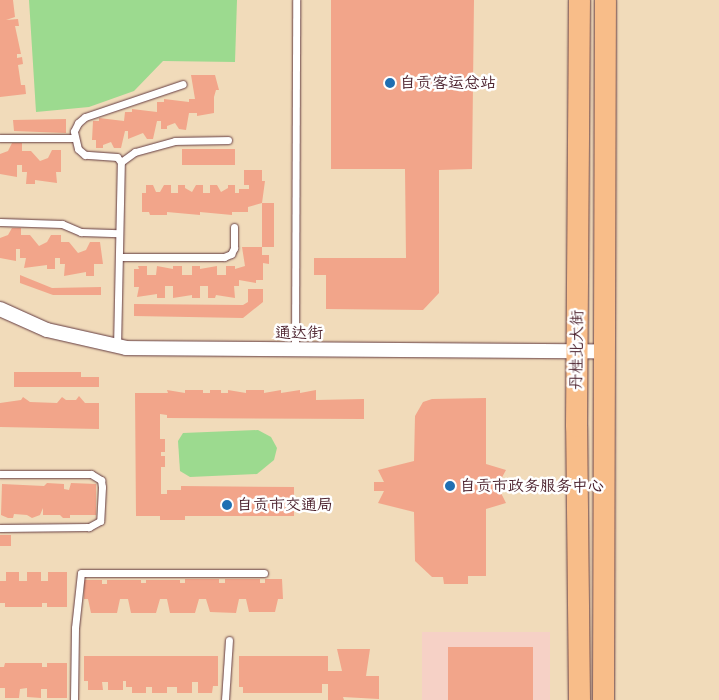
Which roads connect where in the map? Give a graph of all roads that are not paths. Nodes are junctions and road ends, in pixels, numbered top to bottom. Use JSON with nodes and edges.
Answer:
{"nodes":[{"id":1,"x":296,"y":0,"type":"edge"},
{"id":2,"x":579,"y":0,"type":"edge"},
{"id":3,"x":605,"y":0,"type":"edge"},
{"id":4,"x":183,"y":84,"type":"dead end"},
{"id":5,"x":0,"y":138,"type":"edge"},
{"id":6,"x":75,"y":138,"type":"junction"},
{"id":7,"x":228,"y":140,"type":"dead end"},
{"id":8,"x":121,"y":162,"type":"junction"},
{"id":9,"x":0,"y":222,"type":"edge"},
{"id":10,"x":234,"y":227,"type":"dead end"},
{"id":11,"x":119,"y":233,"type":"junction"},
{"id":12,"x":119,"y":258,"type":"junction"},
{"id":13,"x":0,"y":309,"type":"edge"},
{"id":14,"x":117,"y":346,"type":"junction"},
{"id":15,"x":295,"y":351,"type":"junction"},
{"id":16,"x":577,"y":351,"type":"junction"},
{"id":17,"x":604,"y":351,"type":"junction"},
{"id":18,"x":0,"y":474,"type":"edge"},
{"id":19,"x":0,"y":528,"type":"edge"},
{"id":20,"x":264,"y":572,"type":"dead end"},
{"id":21,"x":229,"y":640,"type":"dead end"},
{"id":22,"x":74,"y":700,"type":"edge"},
{"id":23,"x":225,"y":700,"type":"edge"},
{"id":24,"x":579,"y":700,"type":"edge"},
{"id":25,"x":603,"y":700,"type":"edge"}],
"edges":[{"from":1,"to":15,"type":"lane"},
{"from":2,"to":16,"type":"main road","name":"丹桂北大街"},
{"from":3,"to":17,"type":"main road","name":"丹桂北大街"},
{"from":4,"to":6,"type":"lane"},
{"from":5,"to":6,"type":"lane"},
{"from":6,"to":8,"type":"lane"},
{"from":7,"to":8,"type":"lane"},
{"from":8,"to":11,"type":"lane"},
{"from":9,"to":11,"type":"lane"},
{"from":10,"to":12,"type":"lane"},
{"from":11,"to":12,"type":"lane"},
{"from":12,"to":14,"type":"lane"},
{"from":13,"to":14,"type":"street","name":"通达街"},
{"from":14,"to":15,"type":"street","name":"通达街"},
{"from":15,"to":16,"type":"street","name":"通达街"},
{"from":16,"to":17,"type":"street","name":"通达街"},
{"from":16,"to":24,"type":"main road","name":"丹桂北大街"},
{"from":17,"to":25,"type":"main road","name":"丹桂北大街"},
{"from":18,"to":19,"type":"lane"},
{"from":20,"to":22,"type":"lane"},
{"from":21,"to":23,"type":"lane"}]}
